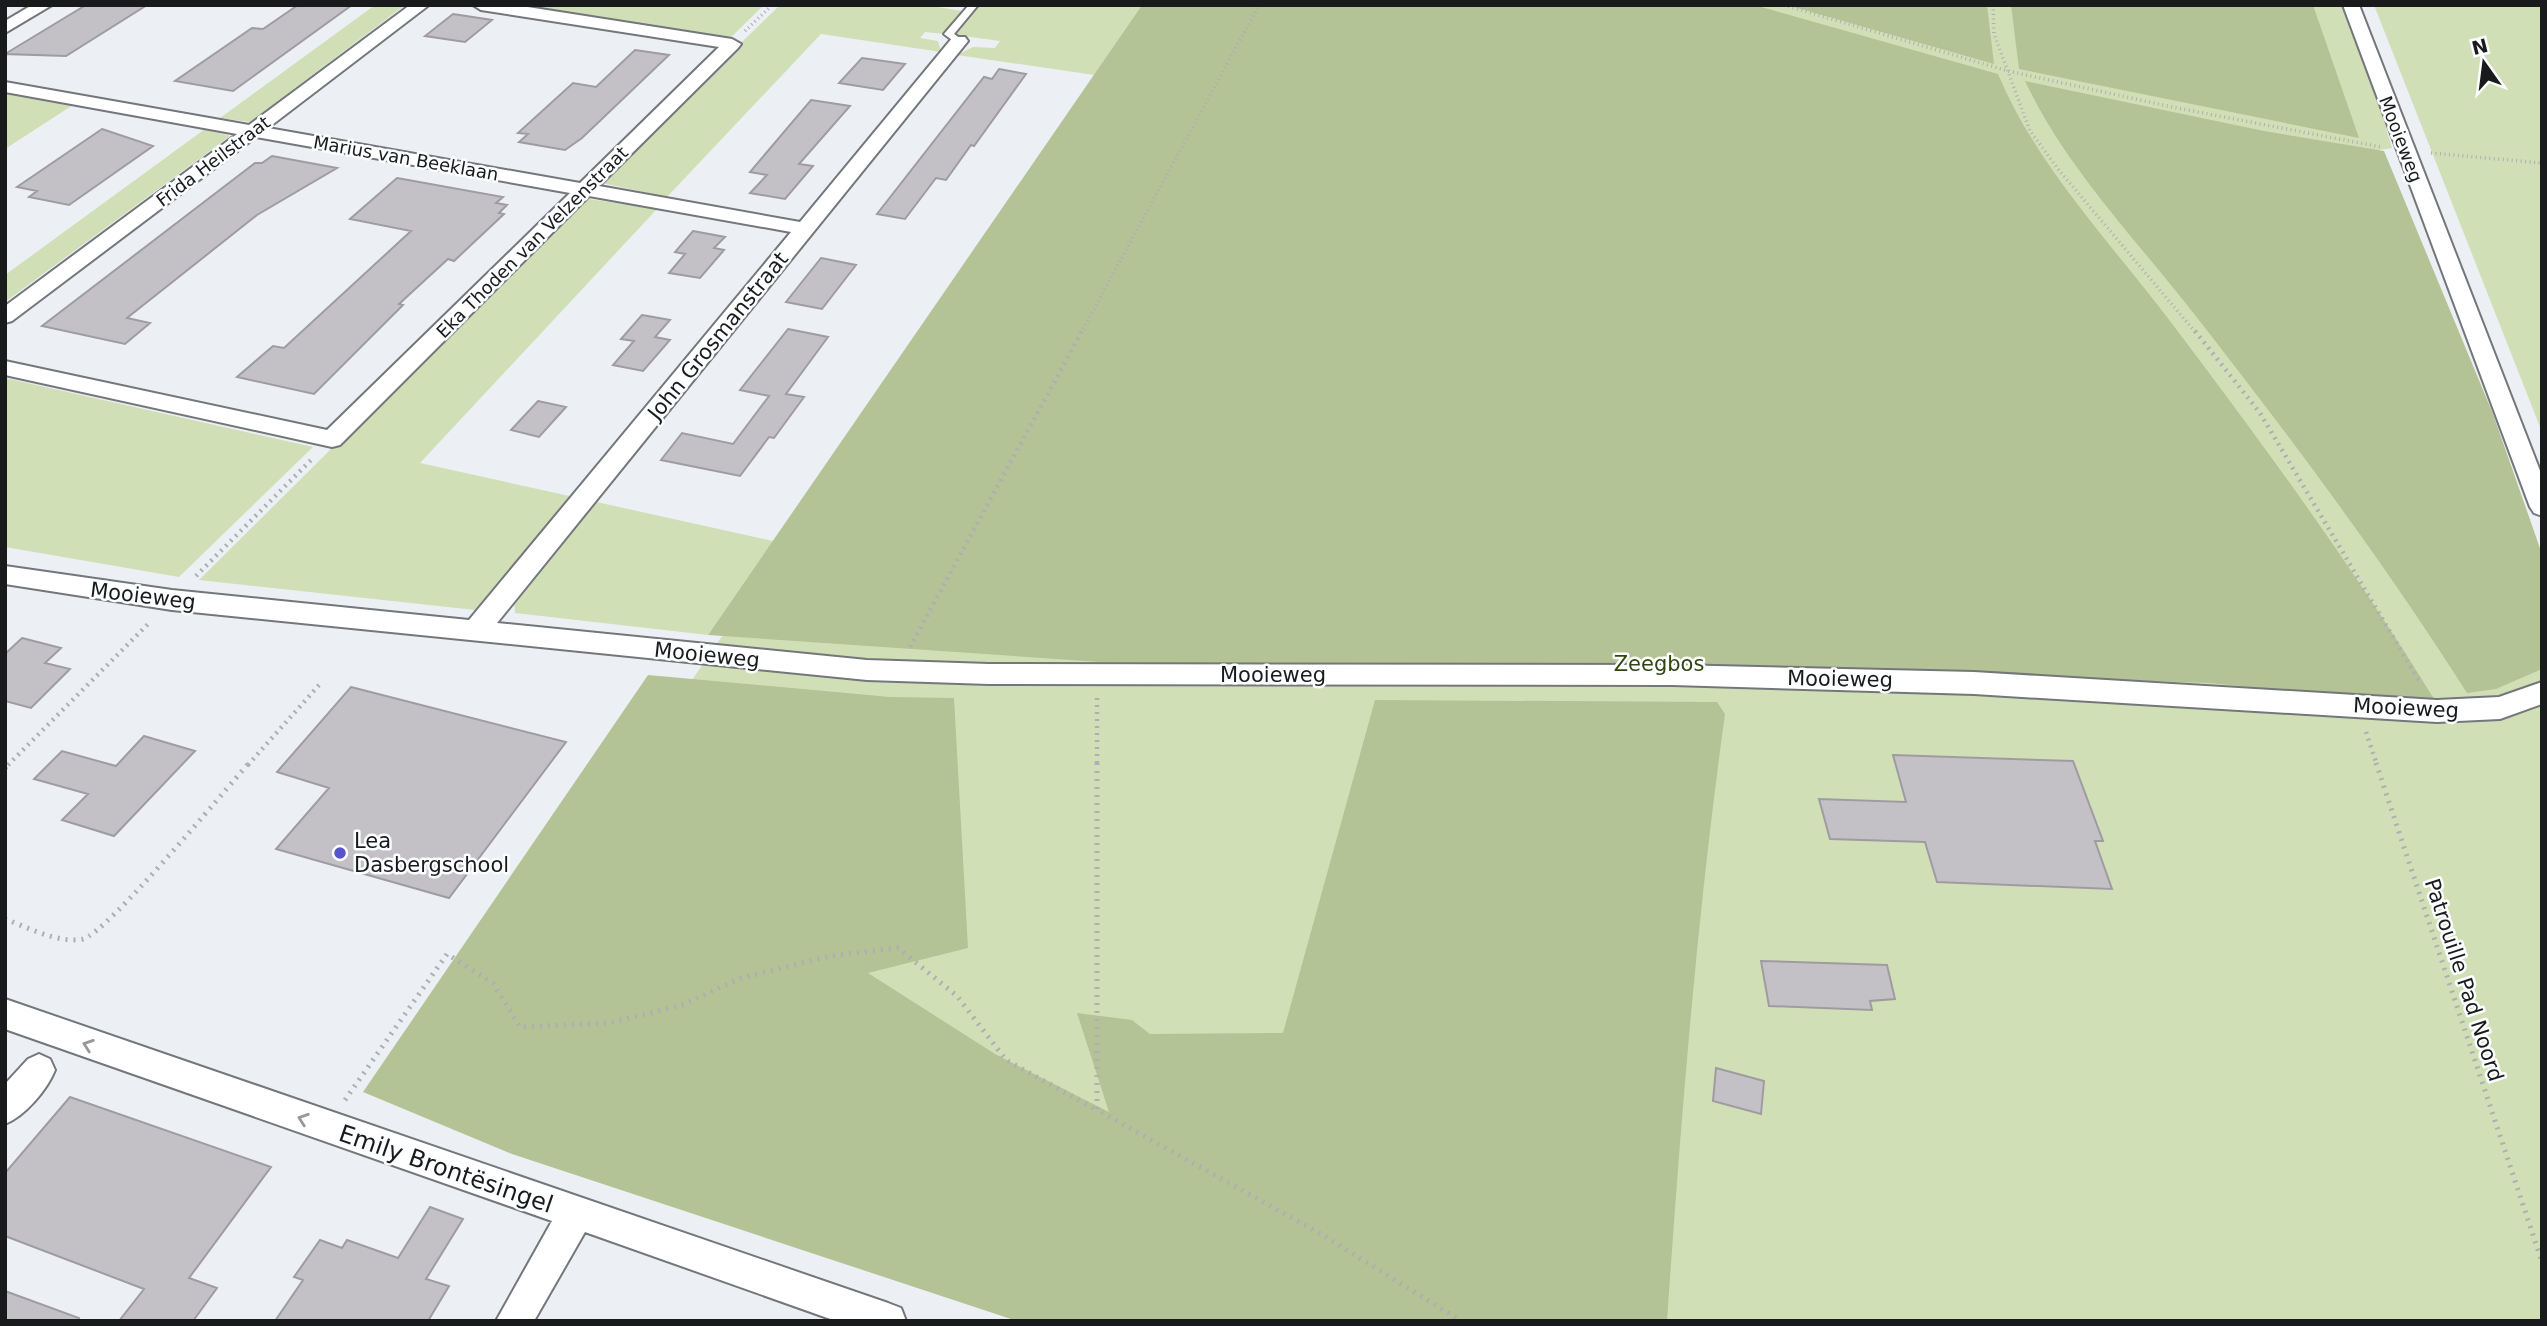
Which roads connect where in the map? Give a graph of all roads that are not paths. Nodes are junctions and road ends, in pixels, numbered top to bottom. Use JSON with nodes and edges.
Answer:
{"nodes":[{"id":1,"x":44,"y":5,"type":"edge"},
{"id":2,"x":421,"y":5,"type":"edge"},
{"id":3,"x":481,"y":5,"type":"edge"},
{"id":4,"x":974,"y":5,"type":"edge"},
{"id":5,"x":2351,"y":5,"type":"edge"},
{"id":6,"x":5,"y":29,"type":"edge"},
{"id":7,"x":959,"y":41,"type":"joint"},
{"id":8,"x":732,"y":44,"type":"joint"},
{"id":9,"x":5,"y":87,"type":"edge"},
{"id":10,"x":253,"y":131,"type":"junction"},
{"id":11,"x":595,"y":191,"type":"junction"},
{"id":12,"x":806,"y":229,"type":"junction"},
{"id":13,"x":5,"y":316,"type":"edge"},
{"id":14,"x":5,"y":368,"type":"edge"},
{"id":15,"x":2542,"y":507,"type":"edge"},
{"id":16,"x":5,"y":575,"type":"edge"},
{"id":17,"x":476,"y":630,"type":"junction"},
{"id":18,"x":2542,"y":692,"type":"edge"},
{"id":19,"x":5,"y":1014,"type":"edge"},
{"id":20,"x":39,"y":1070,"type":"dead end"},
{"id":21,"x":5,"y":1108,"type":"edge"},
{"id":22,"x":576,"y":1214,"type":"junction"},
{"id":23,"x":514,"y":1321,"type":"edge"},
{"id":24,"x":888,"y":1321,"type":"edge"}],
"edges":[{"from":1,"to":6,"type":"street"},
{"from":2,"to":10,"type":"street","name":"Frida Heilstraat"},
{"from":3,"to":8,"type":"street"},
{"from":4,"to":7,"type":"lane"},
{"from":5,"to":15,"type":"street","name":"Mooieweg"},
{"from":7,"to":12,"type":"street","name":"John Grosmanstraat"},
{"from":8,"to":11,"type":"street","name":"Eka Thoden van Velzenstraat"},
{"from":9,"to":10,"type":"street","name":"Marius van Beeklaan"},
{"from":10,"to":11,"type":"street","name":"Marius van Beeklaan"},
{"from":10,"to":13,"type":"street","name":"Frida Heilstraat"},
{"from":11,"to":12,"type":"street","name":"Marius van Beeklaan"},
{"from":11,"to":14,"type":"street","name":"Eka Thoden van Velzenstraat"},
{"from":12,"to":17,"type":"street","name":"John Grosmanstraat"},
{"from":16,"to":17,"type":"street","name":"Mooieweg"},
{"from":17,"to":18,"type":"street","name":"Mooieweg"},
{"from":22,"to":19,"type":"street","name":"Emily Brontësingel","one_way":true},
{"from":20,"to":21,"type":"street"},
{"from":22,"to":23,"type":"street"},
{"from":22,"to":24,"type":"street","name":"Emily Brontësingel"}]}
